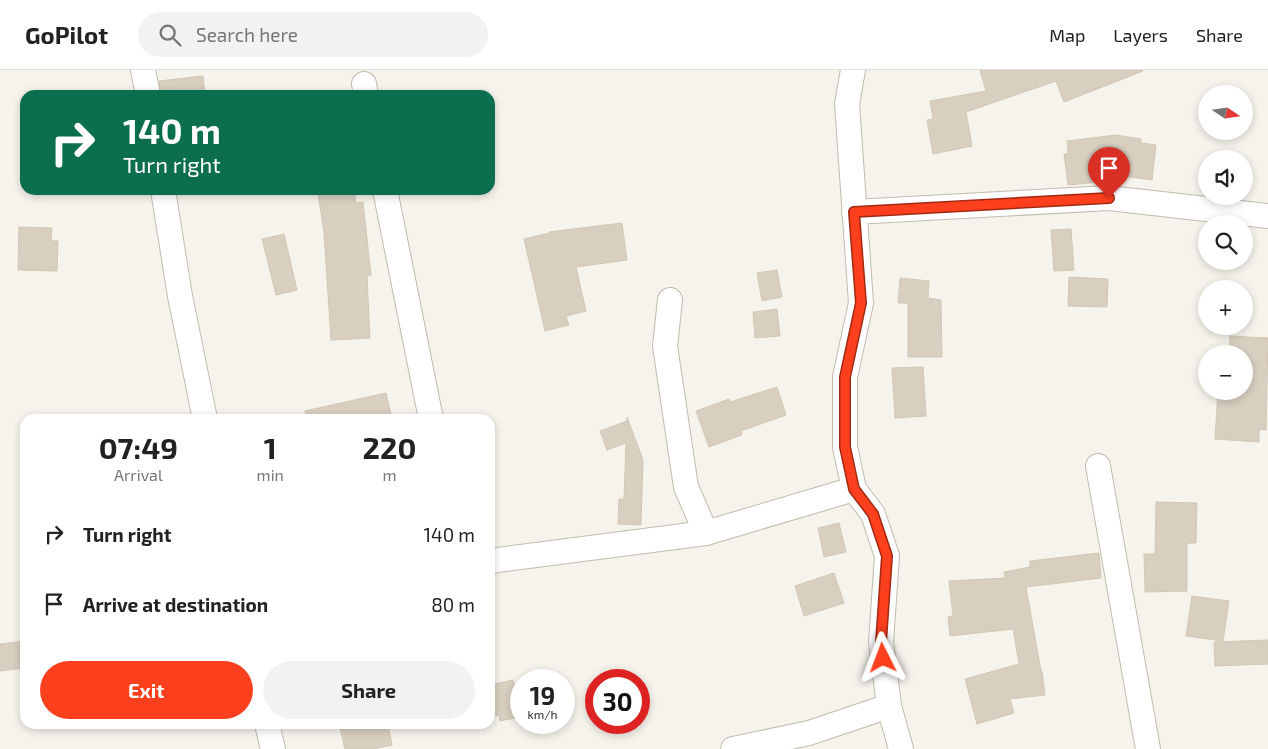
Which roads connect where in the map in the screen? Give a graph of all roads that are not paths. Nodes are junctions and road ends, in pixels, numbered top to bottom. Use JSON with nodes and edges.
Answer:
{"nodes":[{"id":1,"x":143,"y":70,"type":"edge"},
{"id":2,"x":853,"y":70,"type":"edge"},
{"id":3,"x":147,"y":90,"type":"edge"},
{"id":4,"x":164,"y":195,"type":"edge"},
{"id":5,"x":386,"y":195,"type":"edge"},
{"id":6,"x":854,"y":212,"type":"junction"},
{"id":7,"x":1268,"y":216,"type":"edge"},
{"id":8,"x":670,"y":300,"type":"dead end"},
{"id":9,"x":204,"y":414,"type":"edge"},
{"id":10,"x":430,"y":414,"type":"edge"},
{"id":11,"x":1098,"y":466,"type":"dead end"},
{"id":12,"x":854,"y":489,"type":"junction"},
{"id":13,"x":706,"y":533,"type":"junction"},
{"id":14,"x":495,"y":560,"type":"edge"},
{"id":15,"x":889,"y":706,"type":"junction"},
{"id":16,"x":268,"y":729,"type":"edge"},
{"id":17,"x":273,"y":749,"type":"edge"},
{"id":18,"x":733,"y":749,"type":"edge"},
{"id":19,"x":902,"y":749,"type":"edge"},
{"id":20,"x":1148,"y":749,"type":"edge"}],
"edges":[{"from":1,"to":3,"type":"street"},
{"from":2,"to":6,"type":"street"},
{"from":4,"to":9,"type":"street"},
{"from":5,"to":10,"type":"street"},
{"from":6,"to":7,"type":"street"},
{"from":6,"to":12,"type":"street"},
{"from":8,"to":13,"type":"street"},
{"from":11,"to":20,"type":"street"},
{"from":12,"to":13,"type":"street"},
{"from":12,"to":15,"type":"street"},
{"from":13,"to":14,"type":"street"},
{"from":15,"to":18,"type":"street"},
{"from":15,"to":19,"type":"street"},
{"from":16,"to":17,"type":"street"}]}
